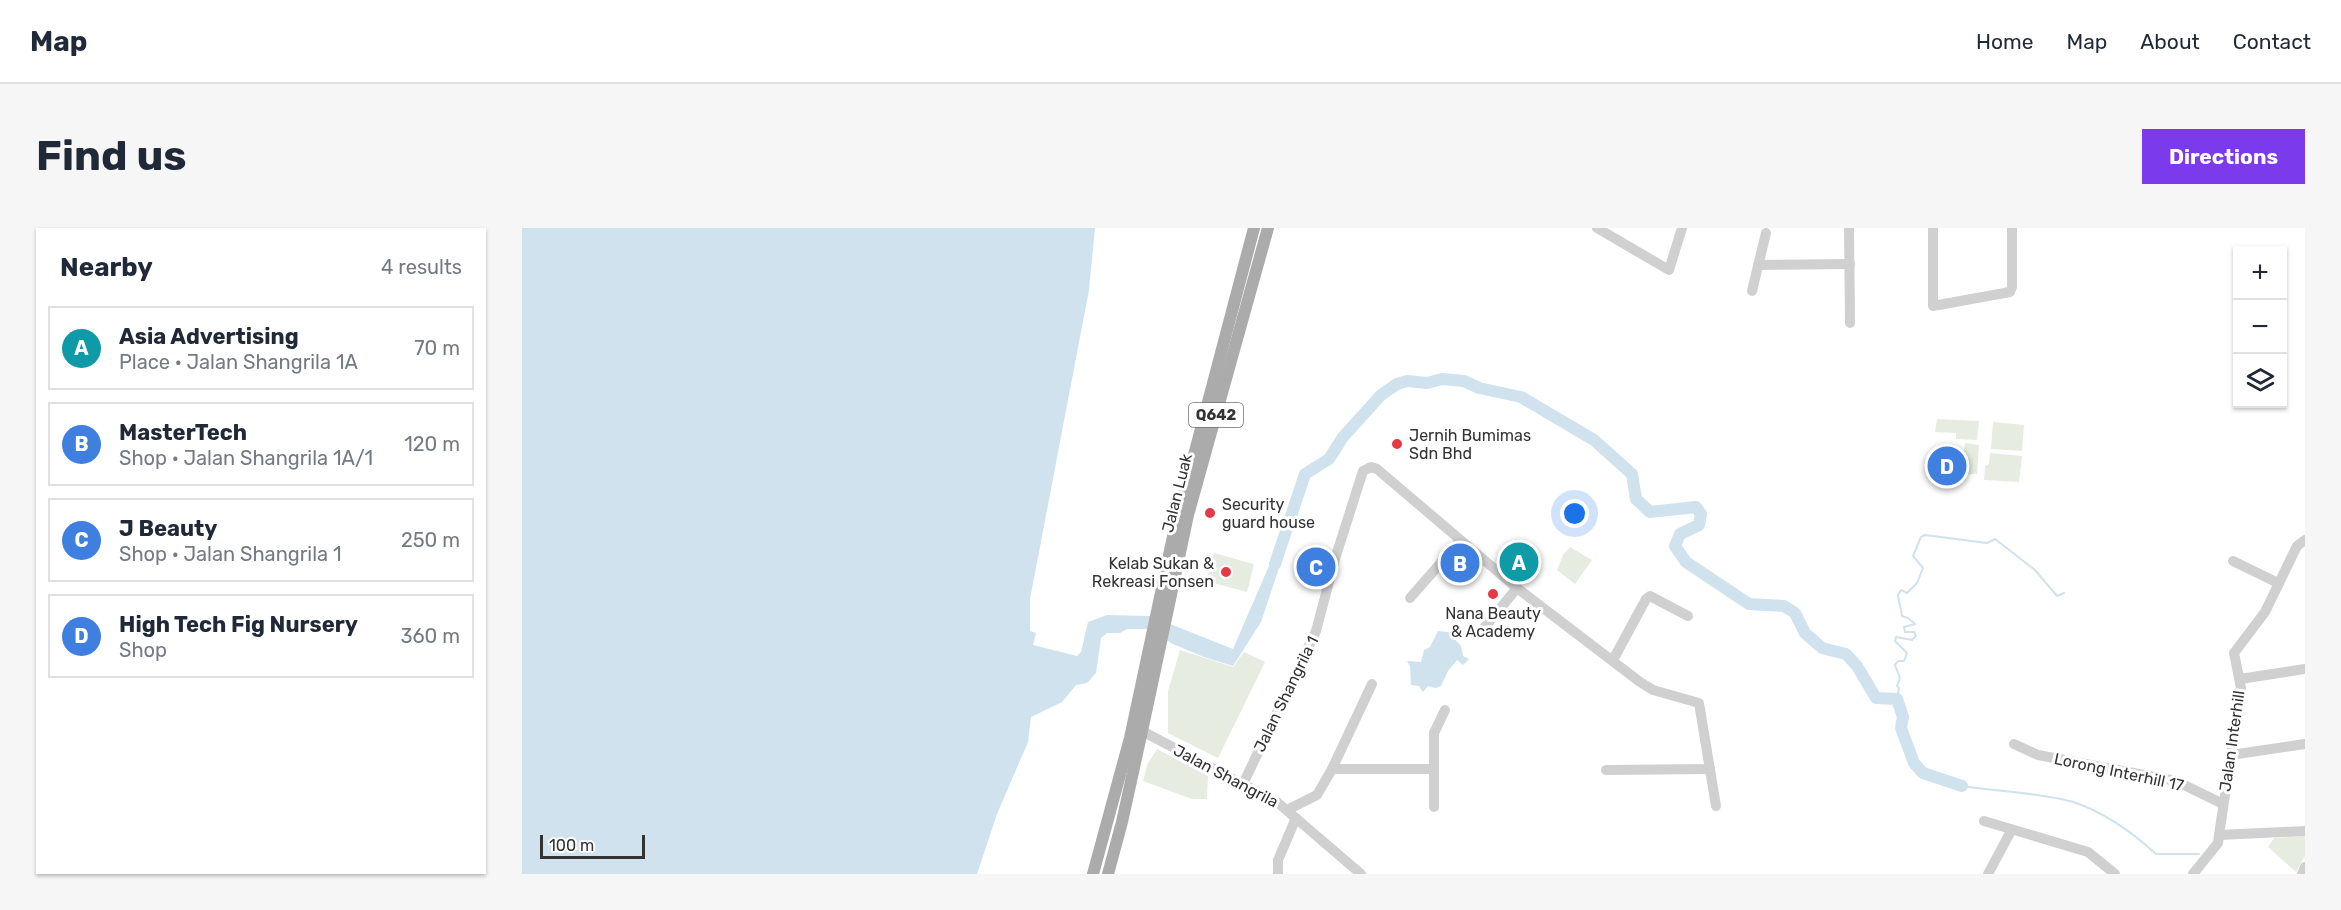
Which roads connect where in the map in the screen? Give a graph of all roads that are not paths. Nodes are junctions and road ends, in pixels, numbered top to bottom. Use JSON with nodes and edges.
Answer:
{"nodes":[{"id":1,"x":1254,"y":228,"type":"edge"},
{"id":2,"x":1268,"y":228,"type":"edge"},
{"id":3,"x":1597,"y":228,"type":"edge"},
{"id":4,"x":1682,"y":228,"type":"edge"},
{"id":5,"x":1849,"y":228,"type":"edge"},
{"id":6,"x":1933,"y":228,"type":"edge"},
{"id":7,"x":2012,"y":228,"type":"edge"},
{"id":8,"x":1766,"y":233,"type":"dead end"},
{"id":9,"x":1850,"y":264,"type":"junction"},
{"id":10,"x":1758,"y":265,"type":"junction"},
{"id":11,"x":1752,"y":291,"type":"dead end"},
{"id":12,"x":1850,"y":323,"type":"dead end"},
{"id":13,"x":1460,"y":541,"type":"junction"},
{"id":14,"x":2301,"y":543,"type":"edge"},
{"id":15,"x":2233,"y":561,"type":"dead end"},
{"id":16,"x":2278,"y":583,"type":"junction"},
{"id":17,"x":1517,"y":588,"type":"junction"},
{"id":18,"x":1410,"y":598,"type":"dead end"},
{"id":19,"x":1164,"y":602,"type":"junction"},
{"id":20,"x":1688,"y":616,"type":"dead end"},
{"id":21,"x":1480,"y":633,"type":"dead end"},
{"id":22,"x":1154,"y":649,"type":"junction"},
{"id":23,"x":1613,"y":660,"type":"junction"},
{"id":24,"x":2305,"y":669,"type":"edge"},
{"id":25,"x":2240,"y":679,"type":"junction"},
{"id":26,"x":1372,"y":684,"type":"dead end"},
{"id":27,"x":1445,"y":710,"type":"dead end"},
{"id":28,"x":1142,"y":731,"type":"junction"},
{"id":29,"x":2014,"y":744,"type":"dead end"},
{"id":30,"x":2305,"y":744,"type":"edge"},
{"id":31,"x":2231,"y":755,"type":"junction"},
{"id":32,"x":1434,"y":769,"type":"junction"},
{"id":33,"x":1710,"y":769,"type":"junction"},
{"id":34,"x":1332,"y":770,"type":"junction"},
{"id":35,"x":1606,"y":770,"type":"dead end"},
{"id":36,"x":1243,"y":784,"type":"junction"},
{"id":37,"x":2223,"y":804,"type":"junction"},
{"id":38,"x":1716,"y":806,"type":"dead end"},
{"id":39,"x":1434,"y":807,"type":"dead end"},
{"id":40,"x":1287,"y":810,"type":"junction"},
{"id":41,"x":1296,"y":818,"type":"junction"},
{"id":42,"x":1984,"y":821,"type":"dead end"},
{"id":43,"x":2011,"y":831,"type":"junction"},
{"id":44,"x":2305,"y":831,"type":"edge"},
{"id":45,"x":2219,"y":835,"type":"junction"},
{"id":46,"x":2305,"y":867,"type":"edge"},
{"id":47,"x":1094,"y":874,"type":"edge"},
{"id":48,"x":1110,"y":874,"type":"edge"},
{"id":49,"x":1278,"y":874,"type":"edge"},
{"id":50,"x":1361,"y":874,"type":"edge"},
{"id":51,"x":1988,"y":874,"type":"edge"},
{"id":52,"x":2115,"y":874,"type":"edge"},
{"id":53,"x":2193,"y":874,"type":"edge"},
{"id":54,"x":2302,"y":874,"type":"edge"}],
"edges":[{"from":1,"to":19,"type":"main road","name":"Jalan Luak","number":"Q642"},
{"from":2,"to":19,"type":"main road","name":"Jalan Luak","number":"Q642"},
{"from":3,"to":4,"type":"street"},
{"from":5,"to":9,"type":"street"},
{"from":6,"to":7,"type":"street"},
{"from":8,"to":10,"type":"street"},
{"from":9,"to":10,"type":"street"},
{"from":9,"to":12,"type":"street"},
{"from":10,"to":11,"type":"street"},
{"from":13,"to":17,"type":"street"},
{"from":13,"to":18,"type":"street"},
{"from":13,"to":36,"type":"street","name":"Jalan Shangrila 1"},
{"from":14,"to":16,"type":"street","name":"Jalan Interhill"},
{"from":15,"to":16,"type":"street"},
{"from":16,"to":25,"type":"street","name":"Jalan Interhill"},
{"from":17,"to":21,"type":"street"},
{"from":17,"to":23,"type":"street"},
{"from":19,"to":22,"type":"main road","name":"Jalan Luak","number":"Q642"},
{"from":20,"to":23,"type":"street"},
{"from":22,"to":28,"type":"main road","name":"Jalan Luak","number":"Q642"},
{"from":22,"to":47,"type":"main road","name":"Jalan Luak","number":"Q642"},
{"from":23,"to":33,"type":"street"},
{"from":24,"to":25,"type":"street"},
{"from":25,"to":31,"type":"street","name":"Jalan Interhill"},
{"from":26,"to":34,"type":"street"},
{"from":27,"to":32,"type":"street"},
{"from":28,"to":36,"type":"street","name":"Jalan Shangrila"},
{"from":28,"to":48,"type":"main road","name":"Jalan Luak","number":"Q642"},
{"from":29,"to":37,"type":"street","name":"Lorong Interhill 17"},
{"from":30,"to":31,"type":"street"},
{"from":31,"to":37,"type":"street","name":"Jalan Interhill"},
{"from":32,"to":34,"type":"street"},
{"from":32,"to":39,"type":"street"},
{"from":33,"to":35,"type":"street"},
{"from":33,"to":38,"type":"street"},
{"from":34,"to":40,"type":"street"},
{"from":36,"to":40,"type":"street","name":"Jalan Shangrila"},
{"from":37,"to":45,"type":"street","name":"Jalan Interhill"},
{"from":40,"to":41,"type":"street","name":"Jalan Shangrila"},
{"from":41,"to":49,"type":"street"},
{"from":41,"to":50,"type":"street","name":"Jalan Shangrila"},
{"from":42,"to":43,"type":"street"},
{"from":43,"to":51,"type":"street"},
{"from":43,"to":52,"type":"street"},
{"from":44,"to":45,"type":"street"},
{"from":45,"to":53,"type":"street","name":"Jalan Interhill"},
{"from":46,"to":54,"type":"street"}]}
